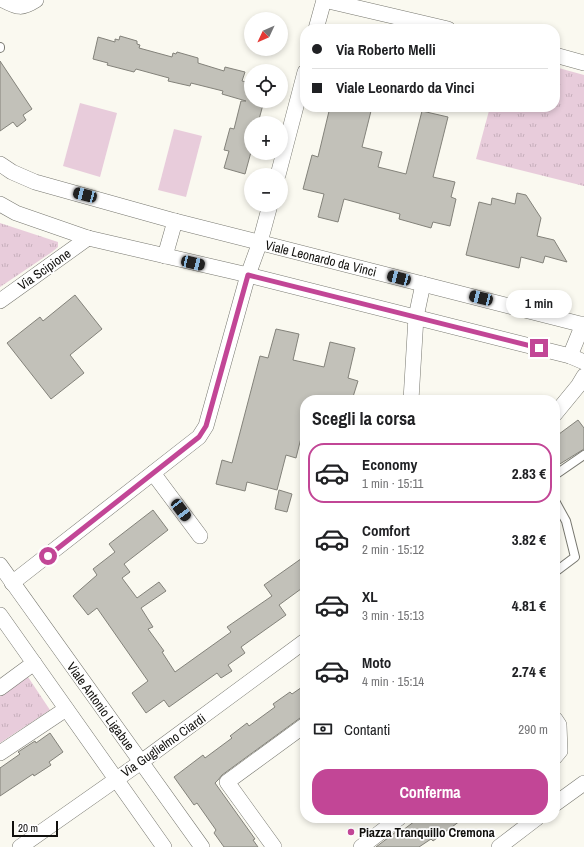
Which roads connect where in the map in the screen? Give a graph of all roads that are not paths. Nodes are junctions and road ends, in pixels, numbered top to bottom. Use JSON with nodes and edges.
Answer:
{"nodes":[{"id":1,"x":3,"y":0,"type":"edge"},
{"id":2,"x":324,"y":0,"type":"edge"},
{"id":3,"x":34,"y":1,"type":"edge"},
{"id":4,"x":317,"y":24,"type":"edge"},
{"id":5,"x":427,"y":24,"type":"edge"},
{"id":6,"x":560,"y":56,"type":"edge"},
{"id":7,"x":584,"y":63,"type":"edge"},
{"id":8,"x":300,"y":91,"type":"edge"},
{"id":9,"x":0,"y":164,"type":"edge"},
{"id":10,"x":280,"y":168,"type":"edge"},
{"id":11,"x":0,"y":204,"type":"edge"},
{"id":12,"x":268,"y":212,"type":"edge"},
{"id":13,"x":175,"y":221,"type":"junction"},
{"id":14,"x":88,"y":238,"type":"junction"},
{"id":15,"x":260,"y":242,"type":"junction"},
{"id":16,"x":166,"y":256,"type":"junction"},
{"id":17,"x":248,"y":275,"type":"junction"},
{"id":18,"x":423,"y":284,"type":"junction"},
{"id":19,"x":0,"y":301,"type":"edge"},
{"id":20,"x":416,"y":317,"type":"junction"},
{"id":21,"x":583,"y":324,"type":"edge"},
{"id":22,"x":570,"y":356,"type":"junction"},
{"id":23,"x":584,"y":362,"type":"edge"},
{"id":24,"x":584,"y":376,"type":"edge"},
{"id":25,"x":412,"y":395,"type":"edge"},
{"id":26,"x":560,"y":408,"type":"edge"},
{"id":27,"x":584,"y":455,"type":"edge"},
{"id":28,"x":560,"y":472,"type":"edge"},
{"id":29,"x":153,"y":473,"type":"junction"},
{"id":30,"x":560,"y":510,"type":"edge"},
{"id":31,"x":200,"y":536,"type":"dead end"},
{"id":32,"x":0,"y":566,"type":"edge"},
{"id":33,"x":560,"y":568,"type":"edge"},
{"id":34,"x":12,"y":583,"type":"junction"},
{"id":35,"x":0,"y":615,"type":"edge"},
{"id":36,"x":300,"y":645,"type":"edge"},
{"id":37,"x":34,"y":663,"type":"junction"},
{"id":38,"x":0,"y":688,"type":"edge"},
{"id":39,"x":66,"y":709,"type":"junction"},
{"id":40,"x":300,"y":730,"type":"edge"},
{"id":41,"x":0,"y":753,"type":"edge"},
{"id":42,"x":141,"y":762,"type":"junction"},
{"id":43,"x":115,"y":779,"type":"junction"},
{"id":44,"x":584,"y":783,"type":"edge"},
{"id":45,"x":560,"y":800,"type":"edge"},
{"id":46,"x":392,"y":823,"type":"edge"},
{"id":47,"x":530,"y":823,"type":"edge"},
{"id":48,"x":20,"y":847,"type":"edge"},
{"id":49,"x":164,"y":847,"type":"edge"},
{"id":50,"x":202,"y":847,"type":"edge"},
{"id":51,"x":274,"y":847,"type":"edge"},
{"id":52,"x":361,"y":847,"type":"edge"},
{"id":53,"x":499,"y":847,"type":"edge"}],
"edges":[{"from":1,"to":3,"type":"street"},
{"from":2,"to":4,"type":"street"},
{"from":2,"to":5,"type":"street"},
{"from":6,"to":7,"type":"street"},
{"from":8,"to":10,"type":"street"},
{"from":9,"to":13,"type":"street","name":"Viale Leonardo da Vinci"},
{"from":11,"to":14,"type":"street"},
{"from":12,"to":15,"type":"street"},
{"from":13,"to":15,"type":"street","name":"Viale Leonardo da Vinci"},
{"from":13,"to":16,"type":"street"},
{"from":14,"to":16,"type":"street"},
{"from":14,"to":19,"type":"street","name":"Via Scipione"},
{"from":15,"to":17,"type":"street"},
{"from":15,"to":18,"type":"street","name":"Viale Leonardo da Vinci"},
{"from":16,"to":17,"type":"street"},
{"from":17,"to":20,"type":"street"},
{"from":17,"to":29,"type":"street"},
{"from":18,"to":20,"type":"street"},
{"from":18,"to":21,"type":"street","name":"Viale Leonardo da Vinci"},
{"from":20,"to":22,"type":"street"},
{"from":20,"to":25,"type":"street"},
{"from":21,"to":22,"type":"street","name":"Viale Leonardo da Vinci"},
{"from":22,"to":23,"type":"street"},
{"from":24,"to":26,"type":"street"},
{"from":27,"to":28,"type":"lane"},
{"from":29,"to":31,"type":"street"},
{"from":29,"to":34,"type":"street"},
{"from":30,"to":33,"type":"lane"},
{"from":32,"to":34,"type":"street","name":"Viale Antonio Ligabue"},
{"from":34,"to":42,"type":"street","name":"Viale Antonio Ligabue"},
{"from":35,"to":37,"type":"street"},
{"from":36,"to":42,"type":"street","name":"Via Guglielmo Ciardi"},
{"from":37,"to":38,"type":"street"},
{"from":37,"to":39,"type":"street"},
{"from":39,"to":41,"type":"street"},
{"from":39,"to":43,"type":"street"},
{"from":40,"to":51,"type":"street"},
{"from":42,"to":43,"type":"street","name":"Via Guglielmo Ciardi"},
{"from":42,"to":50,"type":"street","name":"Viale Antonio Ligabue"},
{"from":43,"to":48,"type":"street","name":"Via Guglielmo Ciardi"},
{"from":43,"to":49,"type":"street"},
{"from":44,"to":45,"type":"street"},
{"from":46,"to":52,"type":"street"},
{"from":47,"to":53,"type":"street"}]}
